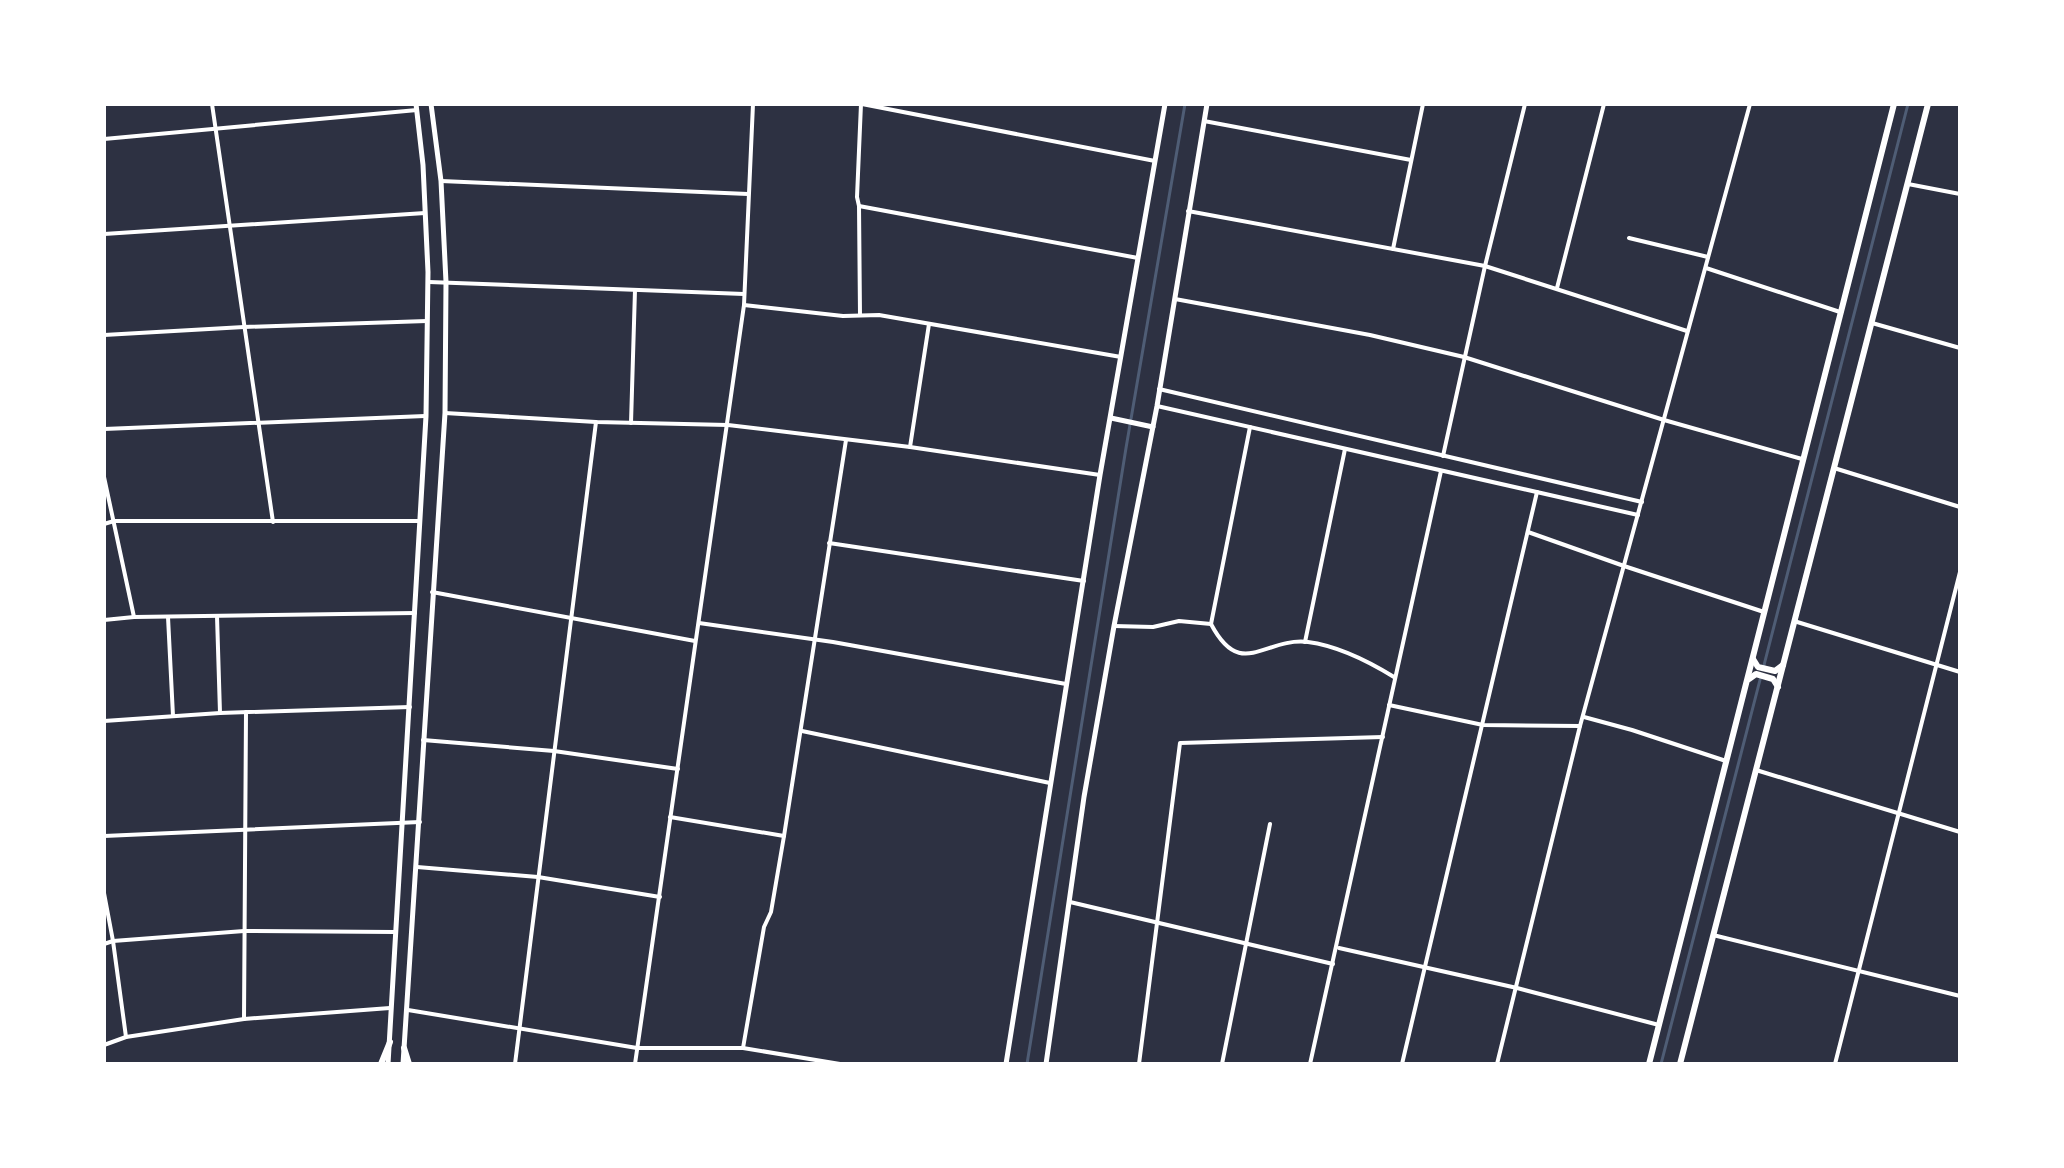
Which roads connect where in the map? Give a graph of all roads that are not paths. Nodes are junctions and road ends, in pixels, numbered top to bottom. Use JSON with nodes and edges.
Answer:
{"nodes":[{"id":1,"x":212,"y":104,"type":"edge"},
{"id":2,"x":431,"y":104,"type":"edge"},
{"id":3,"x":753,"y":104,"type":"edge"},
{"id":4,"x":862,"y":104,"type":"edge"},
{"id":5,"x":1165,"y":104,"type":"edge"},
{"id":6,"x":1207,"y":104,"type":"edge"},
{"id":7,"x":1423,"y":104,"type":"edge"},
{"id":8,"x":1525,"y":104,"type":"edge"},
{"id":9,"x":1604,"y":104,"type":"edge"},
{"id":10,"x":1750,"y":104,"type":"edge"},
{"id":11,"x":1894,"y":104,"type":"edge"},
{"id":12,"x":1928,"y":104,"type":"edge"},
{"id":13,"x":416,"y":107,"type":"edge"},
{"id":14,"x":1204,"y":121,"type":"junction"},
{"id":15,"x":216,"y":128,"type":"junction"},
{"id":16,"x":104,"y":139,"type":"edge"},
{"id":17,"x":1411,"y":160,"type":"junction"},
{"id":18,"x":1155,"y":161,"type":"junction"},
{"id":19,"x":441,"y":181,"type":"junction"},
{"id":20,"x":1908,"y":184,"type":"junction"},
{"id":21,"x":748,"y":194,"type":"junction"},
{"id":22,"x":1960,"y":194,"type":"edge"},
{"id":23,"x":859,"y":206,"type":"junction"},
{"id":24,"x":1188,"y":211,"type":"junction"},
{"id":25,"x":426,"y":213,"type":"junction"},
{"id":26,"x":228,"y":227,"type":"junction"},
{"id":27,"x":104,"y":234,"type":"edge"},
{"id":28,"x":1629,"y":238,"type":"dead end"},
{"id":29,"x":1393,"y":249,"type":"junction"},
{"id":30,"x":1708,"y":257,"type":"junction"},
{"id":31,"x":1138,"y":258,"type":"junction"},
{"id":32,"x":1485,"y":266,"type":"junction"},
{"id":33,"x":1705,"y":268,"type":"junction"},
{"id":34,"x":429,"y":282,"type":"junction"},
{"id":35,"x":446,"y":282,"type":"junction"},
{"id":36,"x":1557,"y":288,"type":"junction"},
{"id":37,"x":635,"y":290,"type":"junction"},
{"id":38,"x":744,"y":294,"type":"junction"},
{"id":39,"x":1173,"y":298,"type":"junction"},
{"id":40,"x":744,"y":305,"type":"junction"},
{"id":41,"x":1840,"y":312,"type":"junction"},
{"id":42,"x":860,"y":315,"type":"junction"},
{"id":43,"x":427,"y":321,"type":"junction"},
{"id":44,"x":1872,"y":323,"type":"junction"},
{"id":45,"x":929,"y":324,"type":"junction"},
{"id":46,"x":244,"y":327,"type":"junction"},
{"id":47,"x":1687,"y":331,"type":"junction"},
{"id":48,"x":104,"y":335,"type":"edge"},
{"id":49,"x":1960,"y":348,"type":"edge"},
{"id":50,"x":1121,"y":357,"type":"junction"},
{"id":51,"x":1464,"y":357,"type":"junction"},
{"id":52,"x":1159,"y":389,"type":"junction"},
{"id":53,"x":1157,"y":406,"type":"junction"},
{"id":54,"x":445,"y":413,"type":"junction"},
{"id":55,"x":426,"y":416,"type":"junction"},
{"id":56,"x":1111,"y":418,"type":"junction"},
{"id":57,"x":1664,"y":420,"type":"junction"},
{"id":58,"x":258,"y":422,"type":"junction"},
{"id":59,"x":596,"y":422,"type":"junction"},
{"id":60,"x":631,"y":423,"type":"junction"},
{"id":61,"x":728,"y":425,"type":"junction"},
{"id":62,"x":1153,"y":427,"type":"junction"},
{"id":63,"x":1250,"y":427,"type":"junction"},
{"id":64,"x":104,"y":429,"type":"edge"},
{"id":65,"x":846,"y":440,"type":"junction"},
{"id":66,"x":910,"y":447,"type":"junction"},
{"id":67,"x":1345,"y":449,"type":"junction"},
{"id":68,"x":1443,"y":456,"type":"junction"},
{"id":69,"x":1802,"y":459,"type":"junction"},
{"id":70,"x":1475,"y":464,"type":"junction"},
{"id":71,"x":1834,"y":468,"type":"junction"},
{"id":72,"x":1441,"y":471,"type":"junction"},
{"id":73,"x":1100,"y":475,"type":"junction"},
{"id":74,"x":104,"y":477,"type":"edge"},
{"id":75,"x":1471,"y":478,"type":"junction"},
{"id":76,"x":1537,"y":492,"type":"junction"},
{"id":77,"x":1642,"y":502,"type":"junction"},
{"id":78,"x":1960,"y":507,"type":"edge"},
{"id":79,"x":1638,"y":515,"type":"junction"},
{"id":80,"x":114,"y":521,"type":"junction"},
{"id":81,"x":420,"y":521,"type":"junction"},
{"id":82,"x":273,"y":522,"type":"junction"},
{"id":83,"x":104,"y":524,"type":"edge"},
{"id":84,"x":1527,"y":531,"type":"junction"},
{"id":85,"x":829,"y":543,"type":"junction"},
{"id":86,"x":1624,"y":566,"type":"junction"},
{"id":87,"x":1960,"y":572,"type":"edge"},
{"id":88,"x":1084,"y":581,"type":"junction"},
{"id":89,"x":432,"y":592,"type":"junction"},
{"id":90,"x":1764,"y":612,"type":"junction"},
{"id":91,"x":415,"y":613,"type":"junction"},
{"id":92,"x":217,"y":616,"type":"junction"},
{"id":93,"x":134,"y":617,"type":"junction"},
{"id":94,"x":168,"y":617,"type":"junction"},
{"id":95,"x":571,"y":617,"type":"junction"},
{"id":96,"x":104,"y":620,"type":"edge"},
{"id":97,"x":1794,"y":621,"type":"junction"},
{"id":98,"x":699,"y":623,"type":"junction"},
{"id":99,"x":1211,"y":624,"type":"junction"},
{"id":100,"x":1114,"y":626,"type":"junction"},
{"id":101,"x":816,"y":640,"type":"junction"},
{"id":102,"x":695,"y":641,"type":"junction"},
{"id":103,"x":1305,"y":642,"type":"junction"},
{"id":104,"x":1753,"y":658,"type":"junction"},
{"id":105,"x":1783,"y":665,"type":"junction"},
{"id":106,"x":1937,"y":665,"type":"junction"},
{"id":107,"x":1757,"y":670,"type":"junction"},
{"id":108,"x":1960,"y":672,"type":"edge"},
{"id":109,"x":1774,"y":675,"type":"junction"},
{"id":110,"x":1394,"y":677,"type":"junction"},
{"id":111,"x":1748,"y":680,"type":"junction"},
{"id":112,"x":1066,"y":684,"type":"junction"},
{"id":113,"x":1778,"y":687,"type":"junction"},
{"id":114,"x":1389,"y":705,"type":"junction"},
{"id":115,"x":410,"y":707,"type":"junction"},
{"id":116,"x":246,"y":712,"type":"junction"},
{"id":117,"x":220,"y":713,"type":"junction"},
{"id":118,"x":173,"y":716,"type":"junction"},
{"id":119,"x":1584,"y":717,"type":"junction"},
{"id":120,"x":104,"y":721,"type":"edge"},
{"id":121,"x":1483,"y":725,"type":"junction"},
{"id":122,"x":1580,"y":726,"type":"junction"},
{"id":123,"x":801,"y":731,"type":"junction"},
{"id":124,"x":1383,"y":737,"type":"junction"},
{"id":125,"x":423,"y":740,"type":"junction"},
{"id":126,"x":554,"y":751,"type":"junction"},
{"id":127,"x":1726,"y":761,"type":"junction"},
{"id":128,"x":678,"y":769,"type":"junction"},
{"id":129,"x":1755,"y":770,"type":"junction"},
{"id":130,"x":1050,"y":783,"type":"junction"},
{"id":131,"x":1900,"y":814,"type":"junction"},
{"id":132,"x":670,"y":817,"type":"junction"},
{"id":133,"x":402,"y":822,"type":"junction"},
{"id":134,"x":420,"y":822,"type":"junction"},
{"id":135,"x":1270,"y":824,"type":"dead end"},
{"id":136,"x":245,"y":829,"type":"junction"},
{"id":137,"x":1960,"y":832,"type":"edge"},
{"id":138,"x":104,"y":836,"type":"edge"},
{"id":139,"x":784,"y":836,"type":"junction"},
{"id":140,"x":417,"y":867,"type":"junction"},
{"id":141,"x":538,"y":877,"type":"junction"},
{"id":142,"x":104,"y":893,"type":"edge"},
{"id":143,"x":660,"y":897,"type":"junction"},
{"id":144,"x":1070,"y":902,"type":"junction"},
{"id":145,"x":1159,"y":924,"type":"junction"},
{"id":146,"x":244,"y":931,"type":"junction"},
{"id":147,"x":395,"y":932,"type":"junction"},
{"id":148,"x":1713,"y":935,"type":"junction"},
{"id":149,"x":113,"y":941,"type":"junction"},
{"id":150,"x":104,"y":944,"type":"edge"},
{"id":151,"x":1248,"y":945,"type":"junction"},
{"id":152,"x":1338,"y":948,"type":"junction"},
{"id":153,"x":1333,"y":964,"type":"junction"},
{"id":154,"x":1424,"y":967,"type":"junction"},
{"id":155,"x":1859,"y":969,"type":"junction"},
{"id":156,"x":1517,"y":988,"type":"junction"},
{"id":157,"x":1960,"y":996,"type":"edge"},
{"id":158,"x":390,"y":1008,"type":"junction"},
{"id":159,"x":408,"y":1010,"type":"junction"},
{"id":160,"x":244,"y":1019,"type":"junction"},
{"id":161,"x":1659,"y":1025,"type":"junction"},
{"id":162,"x":520,"y":1031,"type":"junction"},
{"id":163,"x":126,"y":1037,"type":"junction"},
{"id":164,"x":390,"y":1042,"type":"junction"},
{"id":165,"x":104,"y":1045,"type":"edge"},
{"id":166,"x":404,"y":1048,"type":"junction"},
{"id":167,"x":637,"y":1048,"type":"junction"},
{"id":168,"x":743,"y":1048,"type":"junction"},
{"id":169,"x":381,"y":1064,"type":"edge"},
{"id":170,"x":388,"y":1064,"type":"edge"},
{"id":171,"x":403,"y":1064,"type":"edge"},
{"id":172,"x":409,"y":1064,"type":"edge"},
{"id":173,"x":515,"y":1064,"type":"edge"},
{"id":174,"x":635,"y":1064,"type":"edge"},
{"id":175,"x":840,"y":1064,"type":"edge"},
{"id":176,"x":1006,"y":1064,"type":"edge"},
{"id":177,"x":1046,"y":1064,"type":"edge"},
{"id":178,"x":1139,"y":1064,"type":"edge"},
{"id":179,"x":1222,"y":1064,"type":"edge"},
{"id":180,"x":1310,"y":1064,"type":"edge"},
{"id":181,"x":1402,"y":1064,"type":"edge"},
{"id":182,"x":1497,"y":1064,"type":"edge"},
{"id":183,"x":1649,"y":1064,"type":"edge"},
{"id":184,"x":1680,"y":1064,"type":"edge"},
{"id":185,"x":1835,"y":1064,"type":"edge"}],
"edges":[{"from":1,"to":15,"type":"street"},
{"from":2,"to":19,"type":"main road"},
{"from":3,"to":21,"type":"street"},
{"from":4,"to":18,"type":"street"},
{"from":4,"to":23,"type":"street"},
{"from":5,"to":18,"type":"main road"},
{"from":6,"to":14,"type":"main road"},
{"from":7,"to":17,"type":"street"},
{"from":8,"to":32,"type":"street"},
{"from":9,"to":36,"type":"street"},
{"from":10,"to":30,"type":"street"},
{"from":11,"to":41,"type":"main road"},
{"from":12,"to":20,"type":"main road"},
{"from":13,"to":15,"type":"street"},
{"from":13,"to":25,"type":"main road"},
{"from":14,"to":17,"type":"street"},
{"from":14,"to":24,"type":"main road"},
{"from":15,"to":16,"type":"street"},
{"from":15,"to":26,"type":"street"},
{"from":17,"to":29,"type":"street"},
{"from":18,"to":31,"type":"main road"},
{"from":19,"to":21,"type":"street"},
{"from":19,"to":35,"type":"main road"},
{"from":20,"to":22,"type":"street"},
{"from":20,"to":44,"type":"main road"},
{"from":21,"to":38,"type":"street"},
{"from":23,"to":31,"type":"street"},
{"from":23,"to":42,"type":"street"},
{"from":24,"to":29,"type":"street"},
{"from":24,"to":39,"type":"main road"},
{"from":25,"to":26,"type":"street"},
{"from":25,"to":34,"type":"main road"},
{"from":26,"to":27,"type":"street"},
{"from":26,"to":46,"type":"street"},
{"from":28,"to":30,"type":"street"},
{"from":29,"to":32,"type":"street"},
{"from":30,"to":33,"type":"street"},
{"from":31,"to":50,"type":"main road"},
{"from":32,"to":36,"type":"street"},
{"from":32,"to":51,"type":"street"},
{"from":33,"to":41,"type":"street"},
{"from":33,"to":47,"type":"street"},
{"from":34,"to":35,"type":"street"},
{"from":34,"to":43,"type":"main road"},
{"from":35,"to":37,"type":"street"},
{"from":35,"to":54,"type":"main road"},
{"from":36,"to":47,"type":"street"},
{"from":37,"to":38,"type":"street"},
{"from":37,"to":60,"type":"street"},
{"from":38,"to":40,"type":"street"},
{"from":39,"to":51,"type":"street"},
{"from":39,"to":52,"type":"main road"},
{"from":40,"to":42,"type":"street"},
{"from":40,"to":61,"type":"street"},
{"from":41,"to":69,"type":"main road"},
{"from":42,"to":45,"type":"street"},
{"from":43,"to":46,"type":"street"},
{"from":43,"to":55,"type":"main road"},
{"from":44,"to":49,"type":"street"},
{"from":44,"to":71,"type":"main road"},
{"from":45,"to":50,"type":"street"},
{"from":45,"to":66,"type":"street"},
{"from":46,"to":48,"type":"street"},
{"from":46,"to":58,"type":"street"},
{"from":47,"to":57,"type":"street"},
{"from":50,"to":56,"type":"main road"},
{"from":51,"to":57,"type":"street"},
{"from":51,"to":68,"type":"street"},
{"from":52,"to":53,"type":"main road"},
{"from":52,"to":68,"type":"street"},
{"from":53,"to":62,"type":"main road"},
{"from":53,"to":63,"type":"street"},
{"from":54,"to":59,"type":"street"},
{"from":54,"to":89,"type":"main road"},
{"from":55,"to":58,"type":"street"},
{"from":55,"to":81,"type":"main road"},
{"from":56,"to":62,"type":"main road"},
{"from":56,"to":73,"type":"main road"},
{"from":57,"to":69,"type":"street"},
{"from":57,"to":77,"type":"street"},
{"from":58,"to":64,"type":"street"},
{"from":58,"to":82,"type":"street"},
{"from":59,"to":60,"type":"street"},
{"from":59,"to":95,"type":"street"},
{"from":60,"to":61,"type":"street"},
{"from":61,"to":65,"type":"street"},
{"from":61,"to":98,"type":"street"},
{"from":62,"to":100,"type":"main road"},
{"from":63,"to":67,"type":"street"},
{"from":63,"to":99,"type":"street"},
{"from":65,"to":66,"type":"street"},
{"from":65,"to":85,"type":"street"},
{"from":66,"to":73,"type":"street"},
{"from":67,"to":72,"type":"street"},
{"from":67,"to":103,"type":"street"},
{"from":68,"to":70,"type":"street"},
{"from":69,"to":90,"type":"main road"},
{"from":70,"to":75,"type":"street"},
{"from":70,"to":77,"type":"street"},
{"from":71,"to":78,"type":"street"},
{"from":71,"to":97,"type":"main road"},
{"from":72,"to":75,"type":"street"},
{"from":72,"to":110,"type":"street"},
{"from":73,"to":88,"type":"main road"},
{"from":74,"to":80,"type":"street"},
{"from":75,"to":76,"type":"street"},
{"from":76,"to":79,"type":"street"},
{"from":76,"to":84,"type":"street"},
{"from":77,"to":79,"type":"street"},
{"from":79,"to":86,"type":"street"},
{"from":80,"to":82,"type":"street"},
{"from":80,"to":83,"type":"street"},
{"from":80,"to":93,"type":"street"},
{"from":81,"to":82,"type":"street"},
{"from":81,"to":91,"type":"main road"},
{"from":84,"to":86,"type":"street"},
{"from":84,"to":121,"type":"street"},
{"from":85,"to":88,"type":"street"},
{"from":85,"to":101,"type":"street"},
{"from":86,"to":90,"type":"street"},
{"from":86,"to":119,"type":"street"},
{"from":87,"to":106,"type":"street"},
{"from":88,"to":112,"type":"main road"},
{"from":89,"to":95,"type":"street"},
{"from":89,"to":125,"type":"main road"},
{"from":90,"to":104,"type":"main road"},
{"from":91,"to":92,"type":"street"},
{"from":91,"to":115,"type":"main road"},
{"from":92,"to":94,"type":"street"},
{"from":92,"to":117,"type":"street"},
{"from":93,"to":94,"type":"street"},
{"from":93,"to":96,"type":"street"},
{"from":94,"to":118,"type":"street"},
{"from":95,"to":102,"type":"street"},
{"from":95,"to":126,"type":"street"},
{"from":97,"to":105,"type":"main road"},
{"from":97,"to":106,"type":"street"},
{"from":98,"to":101,"type":"street"},
{"from":98,"to":102,"type":"street"},
{"from":99,"to":100,"type":"street"},
{"from":99,"to":103,"type":"street"},
{"from":100,"to":144,"type":"main road"},
{"from":101,"to":112,"type":"street"},
{"from":101,"to":123,"type":"street"},
{"from":102,"to":128,"type":"street"},
{"from":103,"to":110,"type":"street"},
{"from":104,"to":107,"type":"main road"},
{"from":104,"to":111,"type":"main road"},
{"from":105,"to":109,"type":"main road"},
{"from":105,"to":113,"type":"main road"},
{"from":106,"to":108,"type":"street"},
{"from":106,"to":131,"type":"street"},
{"from":107,"to":109,"type":"main road"},
{"from":107,"to":111,"type":"main road"},
{"from":109,"to":113,"type":"main road"},
{"from":110,"to":114,"type":"street"},
{"from":111,"to":127,"type":"main road"},
{"from":112,"to":130,"type":"main road"},
{"from":113,"to":129,"type":"main road"},
{"from":114,"to":121,"type":"street"},
{"from":114,"to":124,"type":"street"},
{"from":115,"to":116,"type":"street"},
{"from":115,"to":133,"type":"main road"},
{"from":116,"to":117,"type":"street"},
{"from":116,"to":136,"type":"street"},
{"from":117,"to":118,"type":"street"},
{"from":118,"to":120,"type":"street"},
{"from":119,"to":122,"type":"street"},
{"from":119,"to":127,"type":"street"},
{"from":121,"to":122,"type":"street"},
{"from":121,"to":154,"type":"street"},
{"from":122,"to":156,"type":"street"},
{"from":123,"to":130,"type":"street"},
{"from":123,"to":139,"type":"street"},
{"from":124,"to":145,"type":"street"},
{"from":124,"to":152,"type":"street"},
{"from":125,"to":126,"type":"street"},
{"from":125,"to":134,"type":"main road"},
{"from":126,"to":128,"type":"street"},
{"from":126,"to":141,"type":"street"},
{"from":127,"to":161,"type":"main road"},
{"from":128,"to":132,"type":"street"},
{"from":129,"to":131,"type":"street"},
{"from":129,"to":148,"type":"main road"},
{"from":130,"to":176,"type":"main road"},
{"from":131,"to":137,"type":"street"},
{"from":131,"to":155,"type":"street"},
{"from":132,"to":139,"type":"street"},
{"from":132,"to":143,"type":"street"},
{"from":133,"to":134,"type":"street"},
{"from":133,"to":136,"type":"street"},
{"from":133,"to":147,"type":"main road"},
{"from":134,"to":140,"type":"main road"},
{"from":135,"to":151,"type":"street"},
{"from":136,"to":138,"type":"street"},
{"from":136,"to":146,"type":"street"},
{"from":139,"to":168,"type":"street"},
{"from":140,"to":141,"type":"street"},
{"from":140,"to":159,"type":"main road"},
{"from":141,"to":143,"type":"street"},
{"from":141,"to":162,"type":"street"},
{"from":142,"to":149,"type":"street"},
{"from":143,"to":167,"type":"street"},
{"from":144,"to":145,"type":"street"},
{"from":144,"to":177,"type":"main road"},
{"from":145,"to":151,"type":"street"},
{"from":145,"to":178,"type":"street"},
{"from":146,"to":147,"type":"street"},
{"from":146,"to":149,"type":"street"},
{"from":146,"to":160,"type":"street"},
{"from":147,"to":158,"type":"main road"},
{"from":148,"to":155,"type":"street"},
{"from":148,"to":184,"type":"main road"},
{"from":149,"to":150,"type":"street"},
{"from":149,"to":163,"type":"street"},
{"from":151,"to":153,"type":"street"},
{"from":151,"to":179,"type":"street"},
{"from":152,"to":153,"type":"street"},
{"from":152,"to":154,"type":"street"},
{"from":153,"to":180,"type":"street"},
{"from":154,"to":156,"type":"street"},
{"from":154,"to":181,"type":"street"},
{"from":155,"to":157,"type":"street"},
{"from":155,"to":185,"type":"street"},
{"from":156,"to":161,"type":"street"},
{"from":156,"to":182,"type":"street"},
{"from":158,"to":160,"type":"street"},
{"from":158,"to":164,"type":"main road"},
{"from":159,"to":162,"type":"street"},
{"from":159,"to":166,"type":"main road"},
{"from":160,"to":163,"type":"street"},
{"from":161,"to":183,"type":"main road"},
{"from":162,"to":167,"type":"street"},
{"from":162,"to":173,"type":"street"},
{"from":163,"to":165,"type":"street"},
{"from":164,"to":169,"type":"main road"},
{"from":164,"to":170,"type":"main road"},
{"from":166,"to":171,"type":"main road"},
{"from":166,"to":172,"type":"main road"},
{"from":167,"to":168,"type":"street"},
{"from":167,"to":174,"type":"street"},
{"from":168,"to":175,"type":"street"}]}
